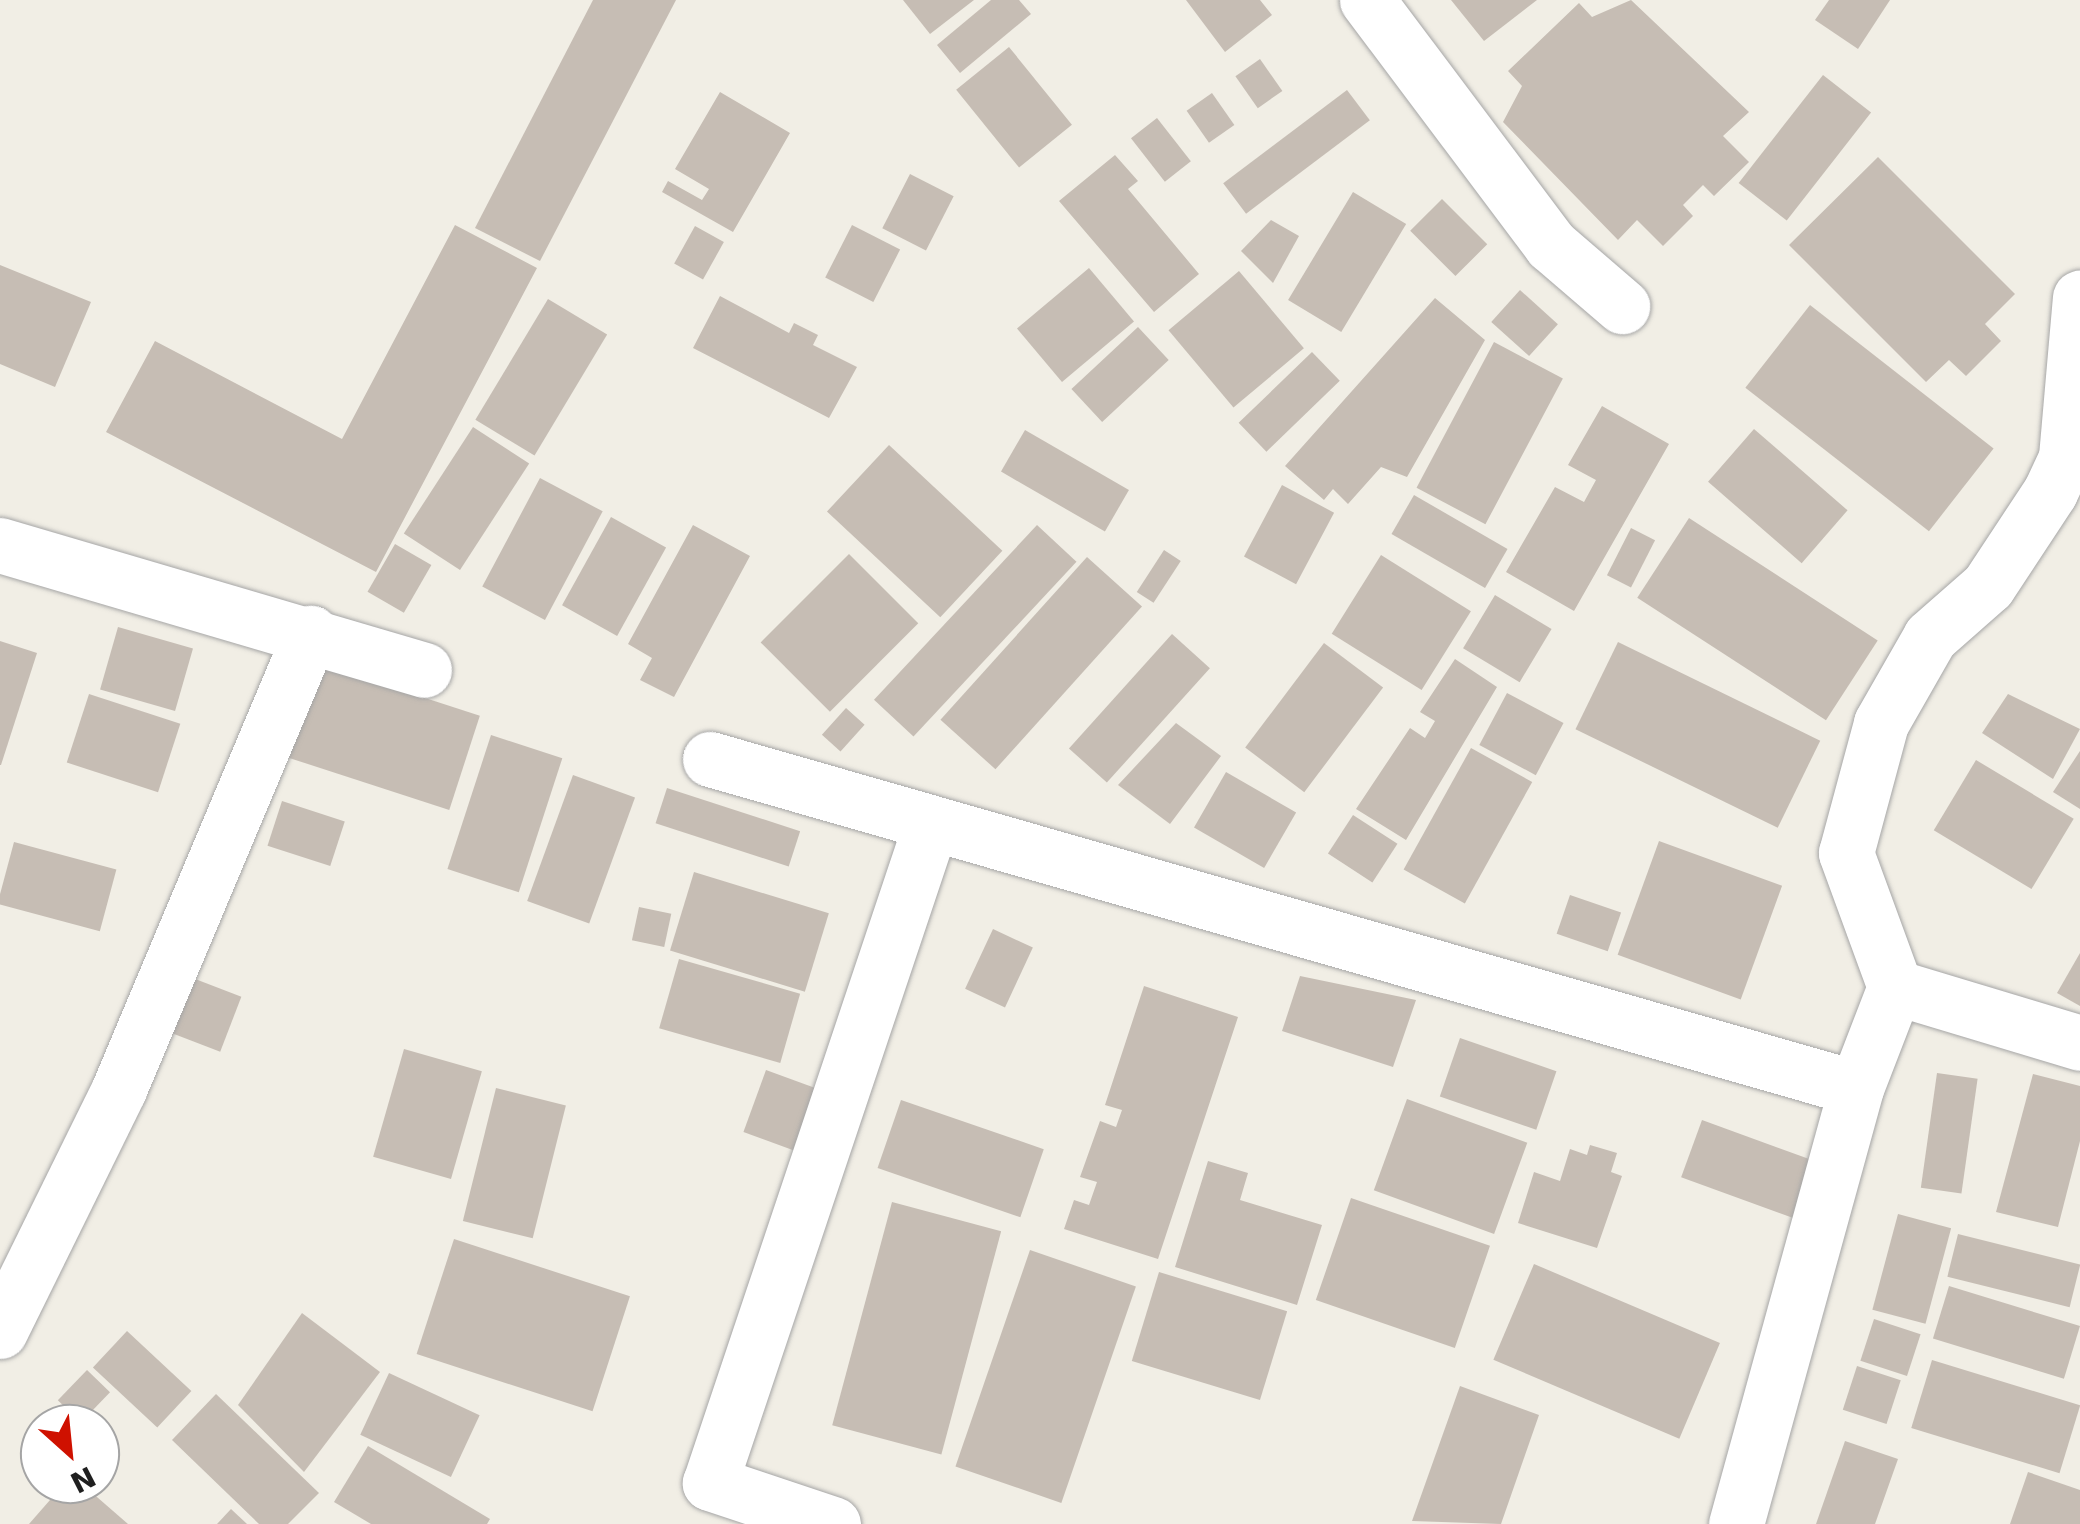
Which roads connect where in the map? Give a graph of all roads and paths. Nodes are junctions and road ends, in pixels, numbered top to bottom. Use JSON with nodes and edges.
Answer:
{"nodes":[{"id":1,"x":1368,"y":0,"type":"edge"},
{"id":2,"x":2080,"y":298,"type":"edge"},
{"id":3,"x":1622,"y":306,"type":"dead end"},
{"id":4,"x":0,"y":544,"type":"edge"},
{"id":5,"x":311,"y":632,"type":"junction"},
{"id":6,"x":424,"y":670,"type":"dead end"},
{"id":7,"x":710,"y":759,"type":"dead end"},
{"id":8,"x":931,"y":824,"type":"junction"},
{"id":9,"x":1895,"y":988,"type":"junction"},
{"id":10,"x":2080,"y":1043,"type":"edge"},
{"id":11,"x":1856,"y":1088,"type":"junction"},
{"id":12,"x":17,"y":1256,"type":"edge"},
{"id":13,"x":0,"y":1332,"type":"edge"},
{"id":14,"x":833,"y":1524,"type":"edge"},
{"id":15,"x":1736,"y":1524,"type":"edge"}],
"edges":[{"from":1,"to":3,"type":"street"},
{"from":2,"to":9,"type":"street"},
{"from":4,"to":5,"type":"street"},
{"from":5,"to":6,"type":"street"},
{"from":5,"to":12,"type":"street"},
{"from":7,"to":8,"type":"street"},
{"from":8,"to":11,"type":"street"},
{"from":8,"to":14,"type":"street"},
{"from":9,"to":10,"type":"street"},
{"from":9,"to":11,"type":"street"},
{"from":11,"to":15,"type":"street"},
{"from":12,"to":13,"type":"street"}]}
